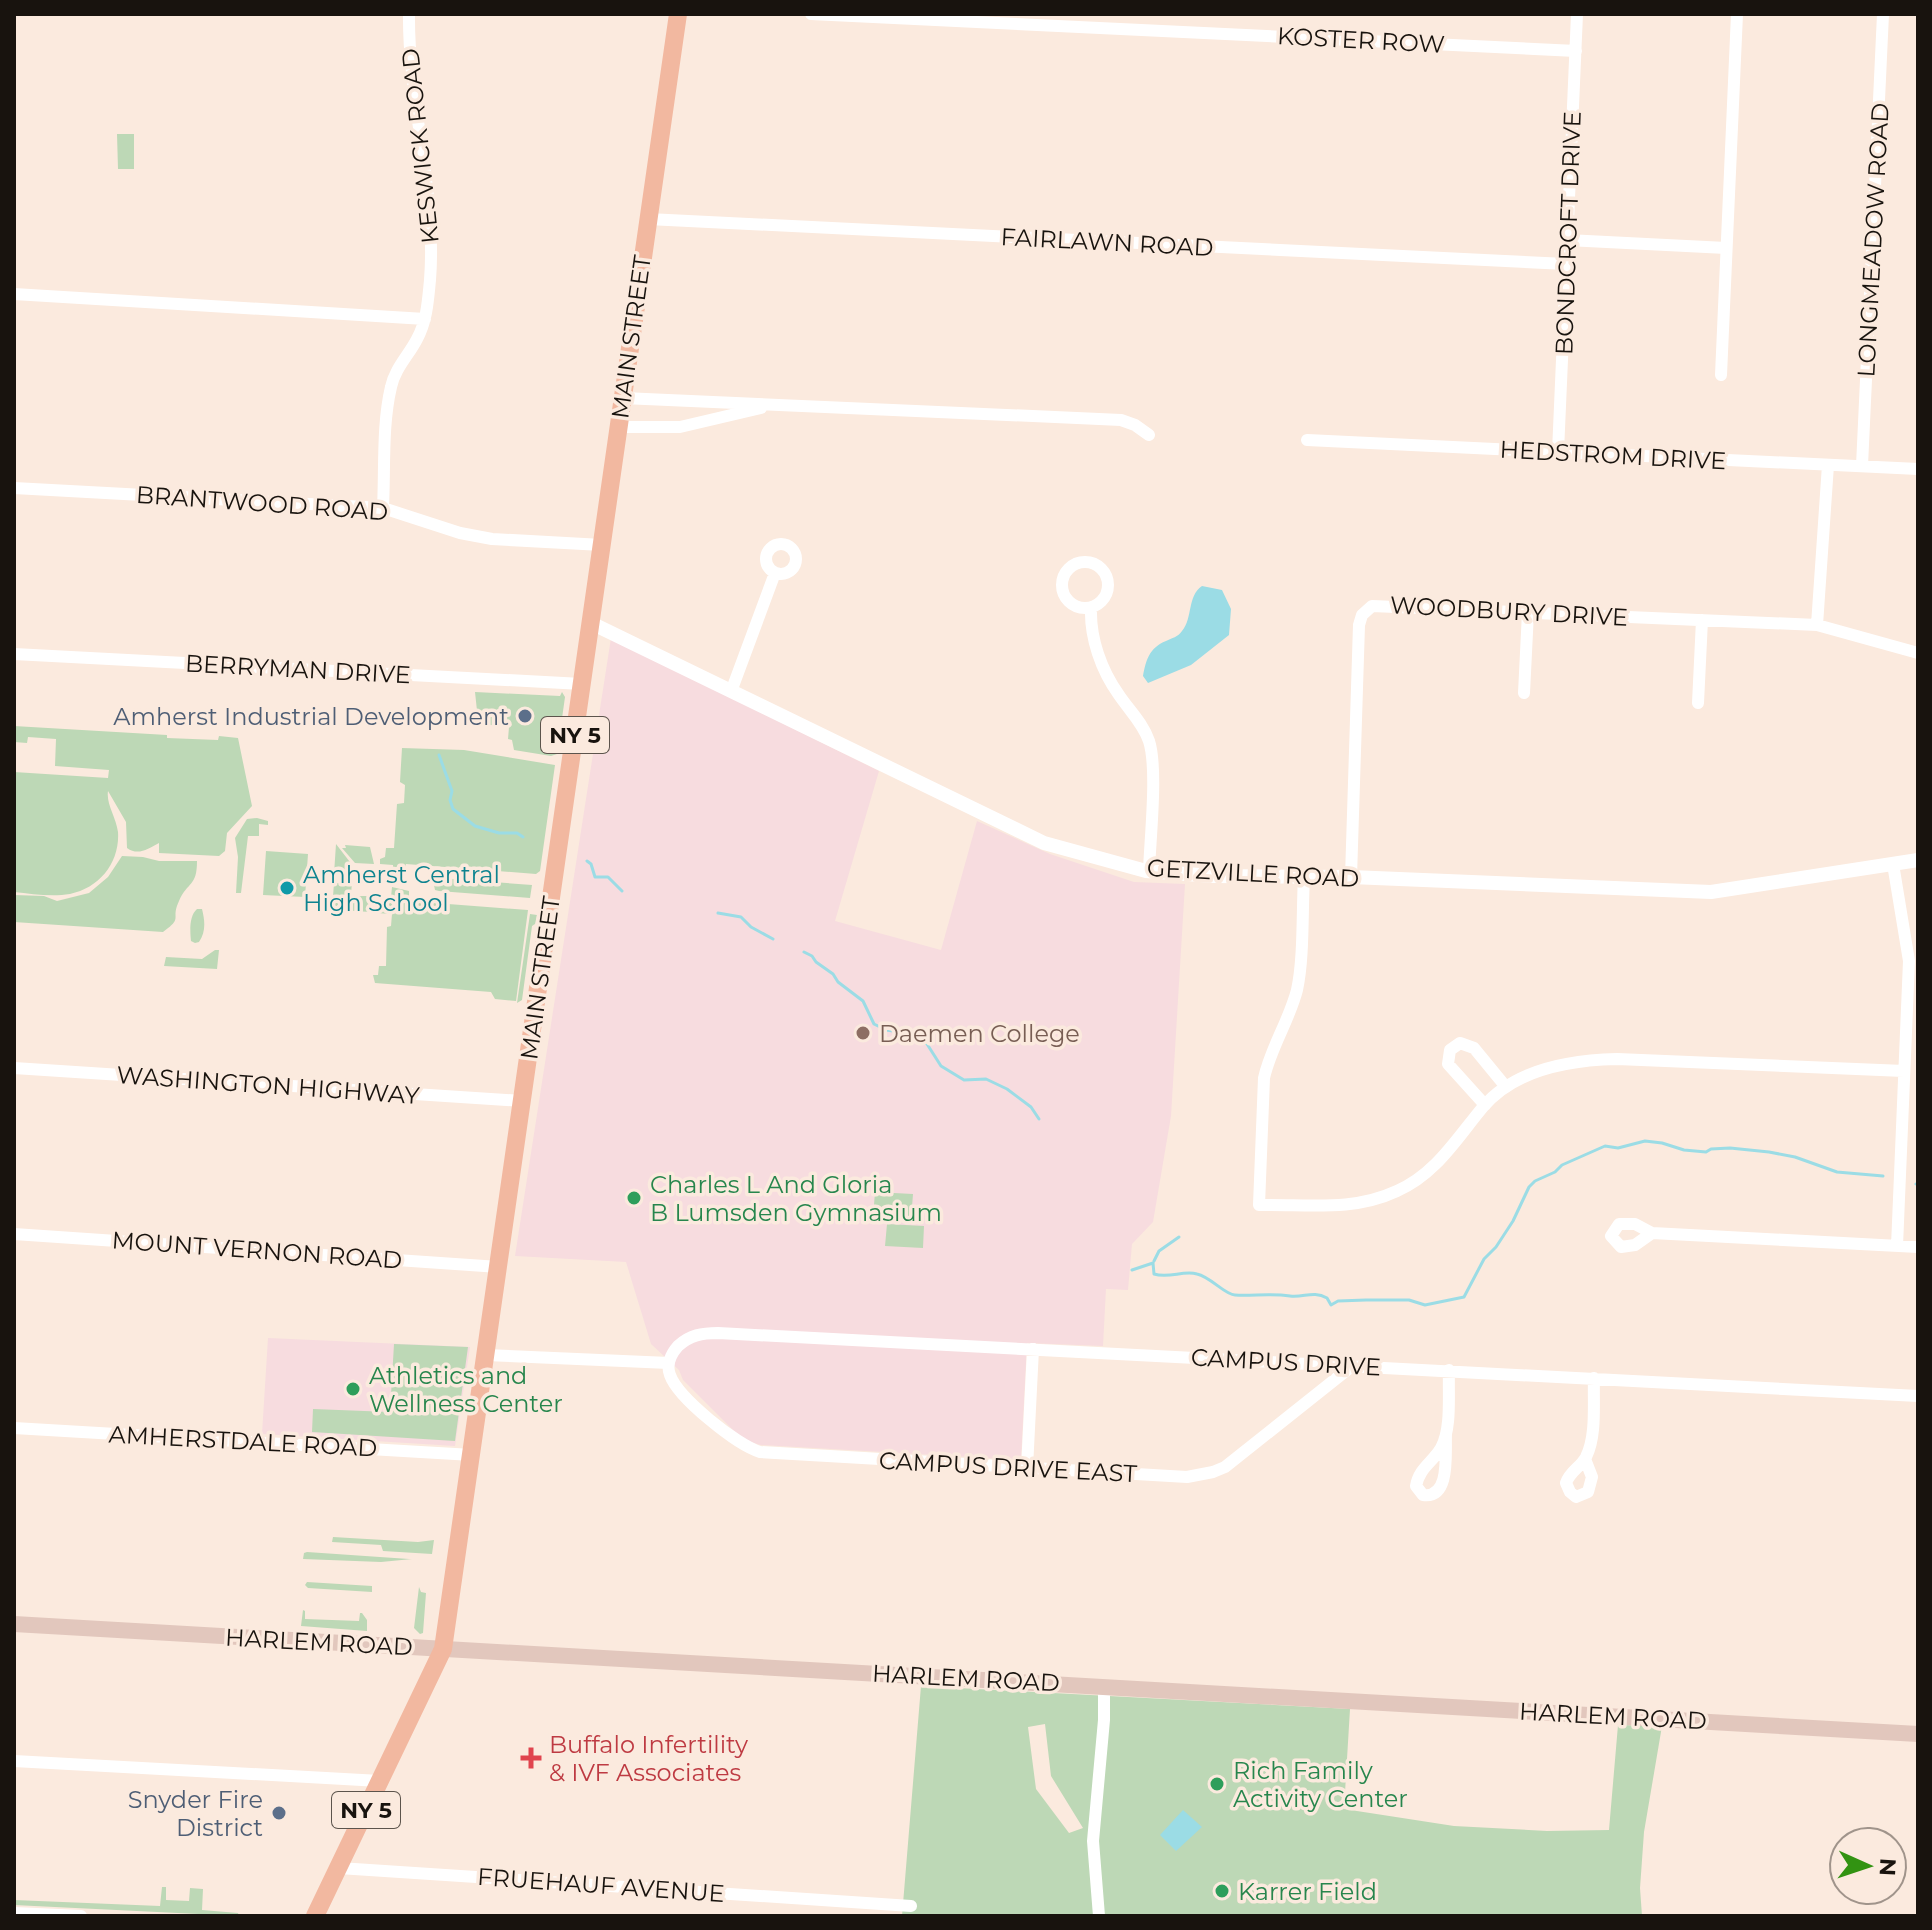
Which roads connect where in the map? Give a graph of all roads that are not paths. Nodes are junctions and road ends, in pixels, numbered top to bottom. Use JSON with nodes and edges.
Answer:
{"nodes":[{"id":1,"x":409,"y":14,"type":"edge"},
{"id":2,"x":678,"y":14,"type":"edge"},
{"id":3,"x":811,"y":14,"type":"edge"},
{"id":4,"x":1577,"y":14,"type":"edge"},
{"id":5,"x":1737,"y":14,"type":"edge"},
{"id":6,"x":1883,"y":14,"type":"edge"},
{"id":7,"x":1576,"y":51,"type":"junction"},
{"id":8,"x":648,"y":219,"type":"junction"},
{"id":9,"x":1567,"y":240,"type":"junction"},
{"id":10,"x":1726,"y":248,"type":"junction"},
{"id":11,"x":1566,"y":264,"type":"junction"},
{"id":12,"x":14,"y":294,"type":"edge"},
{"id":13,"x":425,"y":319,"type":"junction"},
{"id":14,"x":1721,"y":375,"type":"dead end"},
{"id":15,"x":623,"y":398,"type":"junction"},
{"id":16,"x":780,"y":404,"type":"junction"},
{"id":17,"x":619,"y":427,"type":"junction"},
{"id":18,"x":1149,"y":435,"type":"dead end"},
{"id":19,"x":1307,"y":440,"type":"dead end"},
{"id":20,"x":1558,"y":452,"type":"junction"},
{"id":21,"x":1828,"y":465,"type":"junction"},
{"id":22,"x":1862,"y":466,"type":"junction"},
{"id":23,"x":1918,"y":469,"type":"edge"},
{"id":24,"x":14,"y":488,"type":"edge"},
{"id":25,"x":383,"y":508,"type":"junction"},
{"id":26,"x":602,"y":545,"type":"junction"},
{"id":27,"x":775,"y":573,"type":"dead end"},
{"id":28,"x":1091,"y":608,"type":"dead end"},
{"id":29,"x":1528,"y":612,"type":"junction"},
{"id":30,"x":1702,"y":620,"type":"junction"},
{"id":31,"x":591,"y":623,"type":"junction"},
{"id":32,"x":1817,"y":625,"type":"junction"},
{"id":33,"x":1918,"y":653,"type":"edge"},
{"id":34,"x":14,"y":654,"type":"edge"},
{"id":35,"x":582,"y":684,"type":"junction"},
{"id":36,"x":732,"y":689,"type":"junction"},
{"id":37,"x":1524,"y":693,"type":"dead end"},
{"id":38,"x":1698,"y":703,"type":"dead end"},
{"id":39,"x":1918,"y":860,"type":"edge"},
{"id":40,"x":1893,"y":864,"type":"junction"},
{"id":41,"x":1149,"y":871,"type":"junction"},
{"id":42,"x":1304,"y":877,"type":"junction"},
{"id":43,"x":1351,"y":877,"type":"junction"},
{"id":44,"x":14,"y":1068,"type":"edge"},
{"id":45,"x":1904,"y":1071,"type":"junction"},
{"id":46,"x":1506,"y":1087,"type":"junction"},
{"id":47,"x":523,"y":1101,"type":"junction"},
{"id":48,"x":1485,"y":1105,"type":"junction"},
{"id":49,"x":1652,"y":1233,"type":"dead end"},
{"id":50,"x":14,"y":1234,"type":"edge"},
{"id":51,"x":1897,"y":1246,"type":"junction"},
{"id":52,"x":1918,"y":1247,"type":"edge"},
{"id":53,"x":499,"y":1267,"type":"junction"},
{"id":54,"x":1033,"y":1349,"type":"junction"},
{"id":55,"x":486,"y":1355,"type":"junction"},
{"id":56,"x":669,"y":1363,"type":"junction"},
{"id":57,"x":1352,"y":1366,"type":"junction"},
{"id":58,"x":1449,"y":1370,"type":"junction"},
{"id":59,"x":1594,"y":1378,"type":"junction"},
{"id":60,"x":1918,"y":1396,"type":"edge"},
{"id":61,"x":14,"y":1428,"type":"edge"},
{"id":62,"x":1446,"y":1434,"type":"dead end"},
{"id":63,"x":472,"y":1455,"type":"junction"},
{"id":64,"x":1585,"y":1459,"type":"dead end"},
{"id":65,"x":1027,"y":1468,"type":"junction"},
{"id":66,"x":14,"y":1624,"type":"edge"},
{"id":67,"x":443,"y":1649,"type":"junction"},
{"id":68,"x":1104,"y":1686,"type":"junction"},
{"id":69,"x":1918,"y":1734,"type":"edge"},
{"id":70,"x":14,"y":1761,"type":"edge"},
{"id":71,"x":380,"y":1781,"type":"junction"},
{"id":72,"x":339,"y":1868,"type":"junction"},
{"id":73,"x":911,"y":1906,"type":"dead end"},
{"id":74,"x":14,"y":1913,"type":"edge"},
{"id":75,"x":81,"y":1916,"type":"edge"},
{"id":76,"x":315,"y":1916,"type":"edge"},
{"id":77,"x":1099,"y":1916,"type":"edge"}],
"edges":[{"from":1,"to":13,"type":"street","name":"KESWICK ROAD"},
{"from":2,"to":8,"type":"main road","name":"MAIN STREET","number":"NY 5"},
{"from":3,"to":7,"type":"street","name":"KOSTER ROW"},
{"from":4,"to":7,"type":"street","name":"BONDCROFT DRIVE"},
{"from":5,"to":10,"type":"street"},
{"from":6,"to":22,"type":"street","name":"LONGMEADOW ROAD"},
{"from":7,"to":9,"type":"street","name":"BONDCROFT DRIVE"},
{"from":8,"to":11,"type":"street","name":"FAIRLAWN ROAD"},
{"from":8,"to":15,"type":"main road","name":"MAIN STREET","number":"NY 5"},
{"from":9,"to":10,"type":"street"},
{"from":9,"to":11,"type":"street","name":"BONDCROFT DRIVE"},
{"from":10,"to":14,"type":"street"},
{"from":11,"to":20,"type":"street","name":"BONDCROFT DRIVE"},
{"from":12,"to":13,"type":"street"},
{"from":13,"to":25,"type":"street","name":"KESWICK ROAD"},
{"from":15,"to":16,"type":"street"},
{"from":15,"to":17,"type":"main road","name":"MAIN STREET","number":"NY 5"},
{"from":16,"to":17,"type":"street"},
{"from":16,"to":18,"type":"street"},
{"from":17,"to":26,"type":"main road","name":"MAIN STREET","number":"NY 5"},
{"from":19,"to":20,"type":"street","name":"HEDSTROM DRIVE"},
{"from":20,"to":21,"type":"street","name":"HEDSTROM DRIVE"},
{"from":21,"to":22,"type":"street","name":"HEDSTROM DRIVE"},
{"from":21,"to":32,"type":"street"},
{"from":22,"to":23,"type":"street","name":"HEDSTROM DRIVE"},
{"from":24,"to":25,"type":"street","name":"BRANTWOOD ROAD"},
{"from":25,"to":26,"type":"street","name":"BRANTWOOD ROAD"},
{"from":26,"to":31,"type":"main road","name":"MAIN STREET","number":"NY 5"},
{"from":27,"to":36,"type":"street"},
{"from":28,"to":41,"type":"street"},
{"from":29,"to":30,"type":"street","name":"WOODBURY DRIVE"},
{"from":29,"to":37,"type":"street"},
{"from":29,"to":43,"type":"street","name":"WOODBURY DRIVE"},
{"from":30,"to":32,"type":"street","name":"WOODBURY DRIVE"},
{"from":30,"to":38,"type":"street"},
{"from":31,"to":35,"type":"main road","name":"MAIN STREET","number":"NY 5"},
{"from":31,"to":36,"type":"street","name":"GETZVILLE ROAD"},
{"from":32,"to":33,"type":"street","name":"WOODBURY DRIVE"},
{"from":34,"to":35,"type":"street","name":"BERRYMAN DRIVE"},
{"from":35,"to":47,"type":"main road","name":"MAIN STREET","number":"NY 5"},
{"from":36,"to":41,"type":"street","name":"GETZVILLE ROAD"},
{"from":39,"to":40,"type":"street","name":"GETZVILLE ROAD"},
{"from":40,"to":43,"type":"street","name":"GETZVILLE ROAD"},
{"from":40,"to":45,"type":"street"},
{"from":41,"to":42,"type":"street","name":"GETZVILLE ROAD"},
{"from":42,"to":43,"type":"street","name":"GETZVILLE ROAD"},
{"from":42,"to":48,"type":"street"},
{"from":44,"to":47,"type":"street","name":"WASHINGTON HIGHWAY"},
{"from":45,"to":46,"type":"street"},
{"from":45,"to":51,"type":"street"},
{"from":46,"to":48,"type":"street"},
{"from":46,"to":48,"type":"street"},
{"from":47,"to":53,"type":"main road","name":"MAIN STREET","number":"NY 5"},
{"from":49,"to":51,"type":"street"},
{"from":50,"to":53,"type":"street","name":"MOUNT VERNON ROAD"},
{"from":51,"to":52,"type":"street"},
{"from":53,"to":55,"type":"main road","name":"MAIN STREET","number":"NY 5"},
{"from":54,"to":56,"type":"street","name":"CAMPUS DRIVE"},
{"from":54,"to":57,"type":"street","name":"CAMPUS DRIVE"},
{"from":54,"to":65,"type":"street"},
{"from":55,"to":56,"type":"street"},
{"from":55,"to":63,"type":"main road","name":"MAIN STREET","number":"NY 5"},
{"from":56,"to":65,"type":"street","name":"CAMPUS DRIVE EAST"},
{"from":57,"to":58,"type":"street","name":"CAMPUS DRIVE"},
{"from":57,"to":65,"type":"street","name":"CAMPUS DRIVE EAST"},
{"from":58,"to":59,"type":"street","name":"CAMPUS DRIVE"},
{"from":58,"to":62,"type":"street"},
{"from":59,"to":60,"type":"street","name":"CAMPUS DRIVE"},
{"from":59,"to":64,"type":"street"},
{"from":61,"to":63,"type":"street","name":"AMHERSTDALE ROAD"},
{"from":63,"to":67,"type":"main road","name":"MAIN STREET","number":"NY 5"},
{"from":66,"to":67,"type":"main road","name":"HARLEM ROAD"},
{"from":67,"to":68,"type":"main road","name":"HARLEM ROAD"},
{"from":67,"to":71,"type":"main road","name":"MAIN STREET","number":"NY 5"},
{"from":68,"to":69,"type":"main road","name":"HARLEM ROAD"},
{"from":68,"to":77,"type":"street"},
{"from":70,"to":71,"type":"street"},
{"from":71,"to":72,"type":"main road","name":"MAIN STREET","number":"NY 5"},
{"from":72,"to":73,"type":"street","name":"FRUEHAUF AVENUE"},
{"from":72,"to":76,"type":"main road","name":"MAIN STREET","number":"NY 5"},
{"from":74,"to":75,"type":"street"}]}
